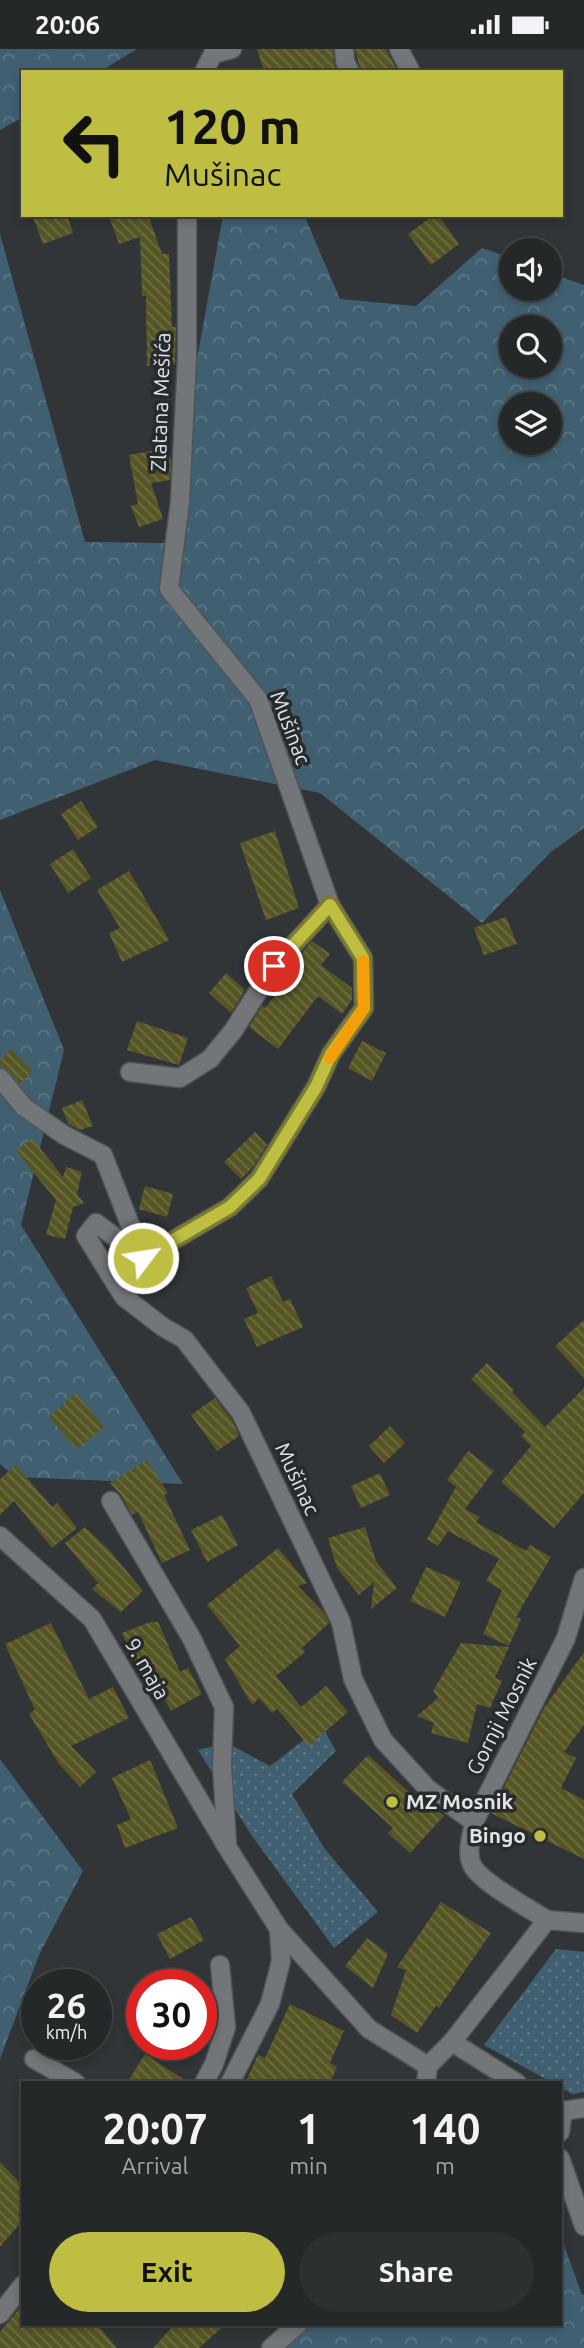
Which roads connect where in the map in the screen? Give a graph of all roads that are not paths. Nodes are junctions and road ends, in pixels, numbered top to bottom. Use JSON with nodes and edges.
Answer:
{"nodes":[{"id":1,"x":232,"y":49,"type":"edge"},
{"id":2,"x":344,"y":49,"type":"edge"},
{"id":3,"x":399,"y":49,"type":"edge"},
{"id":4,"x":205,"y":70,"type":"edge"},
{"id":5,"x":349,"y":70,"type":"edge"},
{"id":6,"x":410,"y":70,"type":"edge"},
{"id":7,"x":187,"y":217,"type":"edge"},
{"id":8,"x":169,"y":589,"type":"joint"},
{"id":9,"x":330,"y":905,"type":"junction"},
{"id":10,"x":130,"y":1072,"type":"dead end"},
{"id":11,"x":0,"y":1078,"type":"edge"},
{"id":12,"x":143,"y":1258,"type":"junction"},
{"id":13,"x":111,"y":1501,"type":"dead end"},
{"id":14,"x":0,"y":1536,"type":"edge"},
{"id":15,"x":584,"y":1579,"type":"edge"},
{"id":16,"x":474,"y":1822,"type":"junction"},
{"id":17,"x":228,"y":1847,"type":"junction"},
{"id":18,"x":547,"y":1920,"type":"junction"},
{"id":19,"x":584,"y":1923,"type":"edge"},
{"id":20,"x":279,"y":1929,"type":"junction"},
{"id":21,"x":220,"y":1965,"type":"dead end"},
{"id":22,"x":452,"y":2042,"type":"junction"},
{"id":23,"x":36,"y":2060,"type":"edge"},
{"id":24,"x":427,"y":2074,"type":"edge"},
{"id":25,"x":72,"y":2081,"type":"edge"},
{"id":26,"x":205,"y":2081,"type":"edge"},
{"id":27,"x":231,"y":2081,"type":"edge"},
{"id":28,"x":514,"y":2081,"type":"edge"},
{"id":29,"x":584,"y":2108,"type":"edge"},
{"id":30,"x":562,"y":2110,"type":"edge"},
{"id":31,"x":562,"y":2164,"type":"edge"},
{"id":32,"x":584,"y":2226,"type":"edge"},
{"id":33,"x":21,"y":2288,"type":"edge"},
{"id":34,"x":0,"y":2314,"type":"edge"},
{"id":35,"x":296,"y":2326,"type":"edge"},
{"id":36,"x":271,"y":2348,"type":"edge"}],
"edges":[{"from":1,"to":4,"type":"street"},
{"from":2,"to":5,"type":"street"},
{"from":3,"to":6,"type":"street"},
{"from":7,"to":8,"type":"street","name":"Zlatana Mešića"},
{"from":8,"to":9,"type":"street","name":"Mušinac"},
{"from":9,"to":10,"type":"street"},
{"from":9,"to":12,"type":"street","name":"Mušinac"},
{"from":11,"to":12,"type":"street"},
{"from":12,"to":16,"type":"street","name":"Mušinac"},
{"from":13,"to":17,"type":"street","name":"9. maja"},
{"from":14,"to":17,"type":"street","name":"9. maja"},
{"from":15,"to":16,"type":"street","name":"Gornji Mosnik"},
{"from":16,"to":18,"type":"street","name":"Gornji Mosnik"},
{"from":17,"to":20,"type":"street","name":"9. maja"},
{"from":18,"to":19,"type":"street"},
{"from":18,"to":22,"type":"street"},
{"from":20,"to":24,"type":"street","name":"9. maja"},
{"from":20,"to":27,"type":"street"},
{"from":21,"to":26,"type":"street"},
{"from":22,"to":24,"type":"street"},
{"from":22,"to":28,"type":"street"},
{"from":23,"to":25,"type":"street"},
{"from":29,"to":30,"type":"street"},
{"from":31,"to":32,"type":"street"},
{"from":33,"to":34,"type":"street"},
{"from":35,"to":36,"type":"street"}]}
